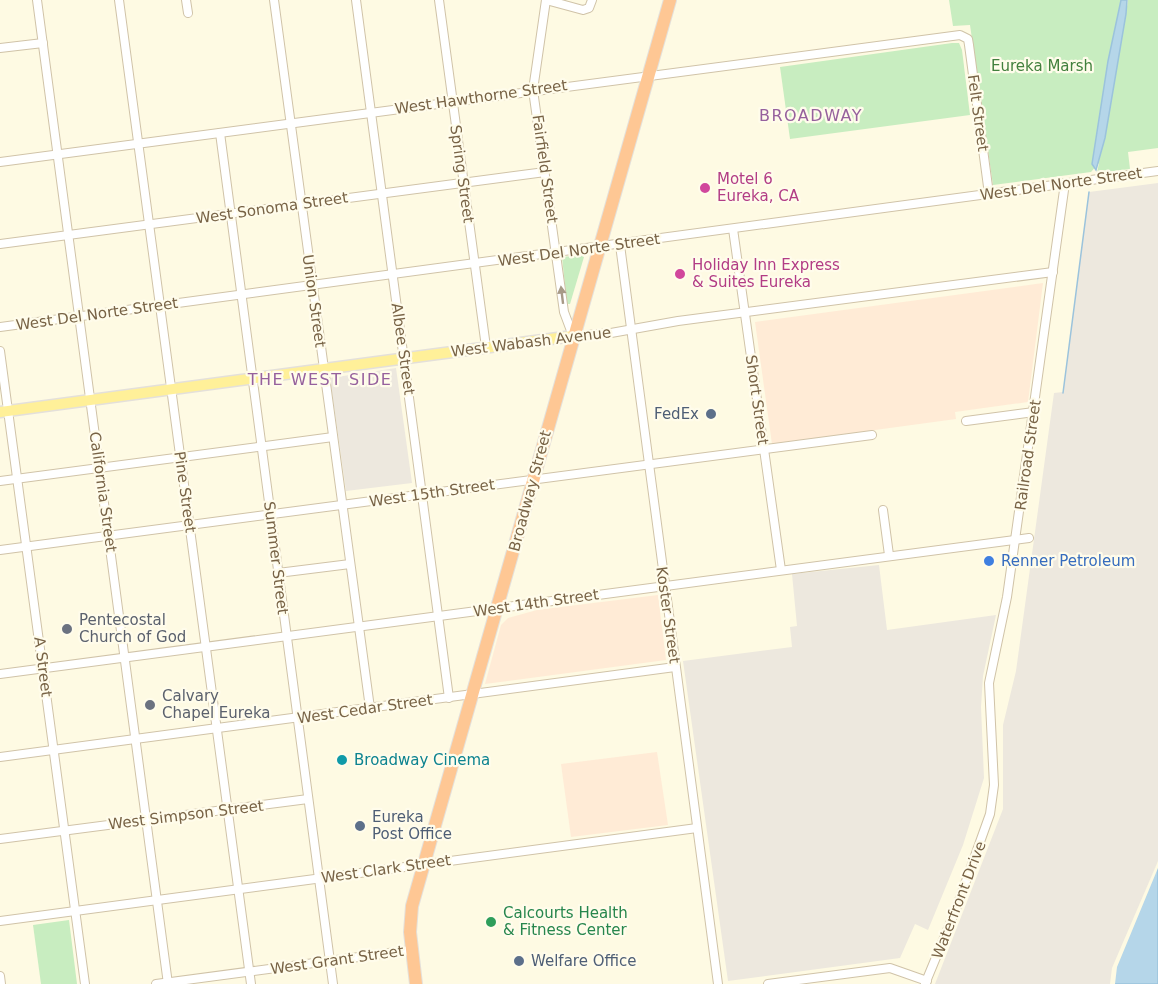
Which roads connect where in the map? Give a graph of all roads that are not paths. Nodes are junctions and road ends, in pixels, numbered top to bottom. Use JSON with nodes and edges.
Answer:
{"nodes":[{"id":1,"x":37,"y":0,"type":"edge"},
{"id":2,"x":119,"y":0,"type":"edge"},
{"id":3,"x":186,"y":0,"type":"edge"},
{"id":4,"x":274,"y":0,"type":"edge"},
{"id":5,"x":356,"y":0,"type":"edge"},
{"id":6,"x":439,"y":0,"type":"edge"},
{"id":7,"x":546,"y":0,"type":"edge"},
{"id":8,"x":592,"y":0,"type":"edge"},
{"id":9,"x":670,"y":0,"type":"edge"},
{"id":10,"x":188,"y":13,"type":"dead end"},
{"id":11,"x":963,"y":36,"type":"joint"},
{"id":12,"x":43,"y":43,"type":"junction"},
{"id":13,"x":0,"y":48,"type":"edge"},
{"id":14,"x":649,"y":76,"type":"junction"},
{"id":15,"x":533,"y":90,"type":"junction"},
{"id":16,"x":452,"y":101,"type":"junction"},
{"id":17,"x":370,"y":112,"type":"junction"},
{"id":18,"x":290,"y":123,"type":"junction"},
{"id":19,"x":220,"y":133,"type":"junction"},
{"id":20,"x":137,"y":143,"type":"junction"},
{"id":21,"x":57,"y":154,"type":"junction"},
{"id":22,"x":0,"y":162,"type":"edge"},
{"id":23,"x":1158,"y":171,"type":"edge"},
{"id":24,"x":545,"y":172,"type":"junction"},
{"id":25,"x":464,"y":182,"type":"junction"},
{"id":26,"x":1065,"y":183,"type":"junction"},
{"id":27,"x":382,"y":193,"type":"junction"},
{"id":28,"x":989,"y":194,"type":"junction"},
{"id":29,"x":301,"y":204,"type":"junction"},
{"id":30,"x":231,"y":213,"type":"junction"},
{"id":31,"x":148,"y":224,"type":"junction"},
{"id":32,"x":733,"y":229,"type":"junction"},
{"id":33,"x":68,"y":235,"type":"junction"},
{"id":34,"x":0,"y":244,"type":"edge"},
{"id":35,"x":620,"y":245,"type":"junction"},
{"id":36,"x":599,"y":248,"type":"junction"},
{"id":37,"x":556,"y":253,"type":"junction"},
{"id":38,"x":474,"y":264,"type":"junction"},
{"id":39,"x":1053,"y":272,"type":"junction"},
{"id":40,"x":393,"y":275,"type":"junction"},
{"id":41,"x":312,"y":285,"type":"junction"},
{"id":42,"x":242,"y":295,"type":"junction"},
{"id":43,"x":160,"y":306,"type":"junction"},
{"id":44,"x":745,"y":313,"type":"junction"},
{"id":45,"x":78,"y":317,"type":"junction"},
{"id":46,"x":0,"y":327,"type":"edge"},
{"id":47,"x":631,"y":328,"type":"junction"},
{"id":48,"x":573,"y":336,"type":"junction"},
{"id":49,"x":486,"y":347,"type":"junction"},
{"id":50,"x":0,"y":351,"type":"edge"},
{"id":51,"x":404,"y":357,"type":"junction"},
{"id":52,"x":323,"y":368,"type":"junction"},
{"id":53,"x":252,"y":378,"type":"junction"},
{"id":54,"x":171,"y":389,"type":"junction"},
{"id":55,"x":91,"y":400,"type":"junction"},
{"id":56,"x":4,"y":411,"type":"edge"},
{"id":57,"x":1034,"y":412,"type":"junction"},
{"id":58,"x":966,"y":422,"type":"dead end"},
{"id":59,"x":872,"y":435,"type":"dead end"},
{"id":60,"x":333,"y":437,"type":"junction"},
{"id":61,"x":261,"y":447,"type":"junction"},
{"id":62,"x":763,"y":450,"type":"junction"},
{"id":63,"x":180,"y":457,"type":"junction"},
{"id":64,"x":648,"y":465,"type":"junction"},
{"id":65,"x":99,"y":468,"type":"junction"},
{"id":66,"x":18,"y":478,"type":"junction"},
{"id":67,"x":533,"y":479,"type":"junction"},
{"id":68,"x":0,"y":481,"type":"edge"},
{"id":69,"x":422,"y":495,"type":"junction"},
{"id":70,"x":342,"y":505,"type":"junction"},
{"id":71,"x":883,"y":510,"type":"dead end"},
{"id":72,"x":270,"y":515,"type":"junction"},
{"id":73,"x":189,"y":525,"type":"junction"},
{"id":74,"x":108,"y":536,"type":"junction"},
{"id":75,"x":1029,"y":538,"type":"dead end"},
{"id":76,"x":1016,"y":539,"type":"junction"},
{"id":77,"x":28,"y":547,"type":"junction"},
{"id":78,"x":0,"y":550,"type":"edge"},
{"id":79,"x":889,"y":555,"type":"junction"},
{"id":80,"x":350,"y":564,"type":"junction"},
{"id":81,"x":780,"y":570,"type":"junction"},
{"id":82,"x":278,"y":573,"type":"junction"},
{"id":83,"x":664,"y":586,"type":"junction"},
{"id":84,"x":498,"y":608,"type":"junction"},
{"id":85,"x":438,"y":616,"type":"junction"},
{"id":86,"x":359,"y":626,"type":"junction"},
{"id":87,"x":286,"y":635,"type":"junction"},
{"id":88,"x":206,"y":647,"type":"junction"},
{"id":89,"x":124,"y":657,"type":"junction"},
{"id":90,"x":675,"y":667,"type":"junction"},
{"id":91,"x":43,"y":668,"type":"junction"},
{"id":92,"x":0,"y":674,"type":"edge"},
{"id":93,"x":472,"y":695,"type":"junction"},
{"id":94,"x":449,"y":698,"type":"junction"},
{"id":95,"x":370,"y":708,"type":"junction"},
{"id":96,"x":297,"y":718,"type":"junction"},
{"id":97,"x":990,"y":727,"type":"joint"},
{"id":98,"x":217,"y":729,"type":"junction"},
{"id":99,"x":136,"y":739,"type":"junction"},
{"id":100,"x":54,"y":750,"type":"junction"},
{"id":101,"x":0,"y":757,"type":"edge"},
{"id":102,"x":308,"y":799,"type":"junction"},
{"id":103,"x":227,"y":809,"type":"junction"},
{"id":104,"x":146,"y":820,"type":"junction"},
{"id":105,"x":697,"y":828,"type":"junction"},
{"id":106,"x":64,"y":830,"type":"junction"},
{"id":107,"x":0,"y":839,"type":"edge"},
{"id":108,"x":424,"y":864,"type":"junction"},
{"id":109,"x":318,"y":879,"type":"junction"},
{"id":110,"x":238,"y":890,"type":"junction"},
{"id":111,"x":157,"y":901,"type":"junction"},
{"id":112,"x":75,"y":911,"type":"junction"},
{"id":113,"x":0,"y":921,"type":"edge"},
{"id":114,"x":411,"y":950,"type":"junction"},
{"id":115,"x":330,"y":961,"type":"junction"},
{"id":116,"x":249,"y":972,"type":"junction"},
{"id":117,"x":0,"y":976,"type":"edge"},
{"id":118,"x":168,"y":983,"type":"edge"},
{"id":119,"x":926,"y":983,"type":"edge"},
{"id":120,"x":1,"y":984,"type":"edge"},
{"id":121,"x":85,"y":984,"type":"edge"},
{"id":122,"x":156,"y":984,"type":"edge"},
{"id":123,"x":251,"y":984,"type":"edge"},
{"id":124,"x":333,"y":984,"type":"edge"},
{"id":125,"x":416,"y":984,"type":"edge"},
{"id":126,"x":718,"y":984,"type":"edge"},
{"id":127,"x":768,"y":984,"type":"edge"}],
"edges":[{"from":1,"to":12,"type":"street","name":"California Street"},
{"from":2,"to":20,"type":"street","name":"Pine Street"},
{"from":3,"to":10,"type":"street"},
{"from":4,"to":18,"type":"street","name":"Union Street"},
{"from":5,"to":17,"type":"street","name":"Albee Street"},
{"from":6,"to":16,"type":"street","name":"Spring Street"},
{"from":7,"to":8,"type":"street"},
{"from":7,"to":15,"type":"street","name":"Fairfield Street"},
{"from":9,"to":14,"type":"highway","name":"Broadway Street"},
{"from":11,"to":14,"type":"street","name":"West Hawthorne Street"},
{"from":11,"to":28,"type":"street","name":"Felt Street"},
{"from":12,"to":13,"type":"street"},
{"from":12,"to":21,"type":"street","name":"California Street"},
{"from":14,"to":15,"type":"street","name":"West Hawthorne Street"},
{"from":14,"to":36,"type":"highway","name":"Broadway Street"},
{"from":15,"to":16,"type":"street","name":"West Hawthorne Street"},
{"from":15,"to":24,"type":"street","name":"Fairfield Street"},
{"from":16,"to":17,"type":"street","name":"West Hawthorne Street"},
{"from":16,"to":25,"type":"street","name":"Spring Street"},
{"from":17,"to":18,"type":"street","name":"West Hawthorne Street"},
{"from":17,"to":27,"type":"street","name":"Albee Street"},
{"from":18,"to":19,"type":"street","name":"West Hawthorne Street"},
{"from":18,"to":29,"type":"street","name":"Union Street"},
{"from":19,"to":20,"type":"street","name":"West Hawthorne Street"},
{"from":19,"to":30,"type":"street","name":"Summer Street"},
{"from":20,"to":21,"type":"street","name":"West Hawthorne Street"},
{"from":20,"to":31,"type":"street","name":"Pine Street"},
{"from":21,"to":22,"type":"street","name":"West Hawthorne Street"},
{"from":21,"to":33,"type":"street","name":"California Street"},
{"from":23,"to":26,"type":"street","name":"West Del Norte Street"},
{"from":24,"to":25,"type":"street","name":"West Sonoma Street"},
{"from":24,"to":37,"type":"street","name":"Fairfield Street"},
{"from":25,"to":27,"type":"street","name":"West Sonoma Street"},
{"from":25,"to":38,"type":"street","name":"Spring Street"},
{"from":26,"to":28,"type":"street","name":"West Del Norte Street"},
{"from":26,"to":39,"type":"street","name":"Railroad Street"},
{"from":27,"to":29,"type":"street","name":"West Sonoma Street"},
{"from":27,"to":40,"type":"street","name":"Albee Street"},
{"from":28,"to":32,"type":"street","name":"West Del Norte Street"},
{"from":29,"to":30,"type":"street","name":"West Sonoma Street"},
{"from":29,"to":41,"type":"street","name":"Union Street"},
{"from":30,"to":31,"type":"street","name":"West Sonoma Street"},
{"from":30,"to":42,"type":"street","name":"Summer Street"},
{"from":31,"to":33,"type":"street","name":"West Sonoma Street"},
{"from":31,"to":43,"type":"street","name":"Pine Street"},
{"from":32,"to":35,"type":"street","name":"West Del Norte Street"},
{"from":32,"to":44,"type":"street","name":"Short Street"},
{"from":33,"to":34,"type":"street","name":"West Sonoma Street"},
{"from":33,"to":45,"type":"street","name":"California Street"},
{"from":35,"to":36,"type":"street","name":"West Del Norte Street"},
{"from":35,"to":47,"type":"street","name":"Koster Street"},
{"from":36,"to":37,"type":"street","name":"West Del Norte Street"},
{"from":36,"to":48,"type":"highway","name":"Broadway Street"},
{"from":37,"to":38,"type":"street","name":"West Del Norte Street"},
{"from":48,"to":37,"type":"street","name":"Fairfield Street","one_way":true},
{"from":38,"to":40,"type":"street","name":"West Del Norte Street"},
{"from":38,"to":49,"type":"street","name":"Spring Street"},
{"from":39,"to":44,"type":"street","name":"West Wabash Avenue"},
{"from":39,"to":57,"type":"street","name":"Railroad Street"},
{"from":40,"to":41,"type":"street","name":"West Del Norte Street"},
{"from":40,"to":51,"type":"street","name":"Albee Street"},
{"from":41,"to":42,"type":"street","name":"West Del Norte Street"},
{"from":41,"to":52,"type":"street","name":"Union Street"},
{"from":42,"to":43,"type":"street","name":"West Del Norte Street"},
{"from":42,"to":53,"type":"street","name":"Summer Street"},
{"from":43,"to":45,"type":"street","name":"West Del Norte Street"},
{"from":43,"to":54,"type":"street","name":"Pine Street"},
{"from":44,"to":47,"type":"street","name":"West Wabash Avenue"},
{"from":44,"to":62,"type":"street","name":"Short Street"},
{"from":45,"to":46,"type":"street","name":"West Del Norte Street"},
{"from":45,"to":55,"type":"street","name":"California Street"},
{"from":47,"to":48,"type":"street","name":"West Wabash Avenue"},
{"from":47,"to":64,"type":"street","name":"Koster Street"},
{"from":48,"to":49,"type":"main road","name":"West Wabash Avenue"},
{"from":48,"to":67,"type":"highway","name":"Broadway Street"},
{"from":49,"to":51,"type":"main road","name":"West Wabash Avenue"},
{"from":50,"to":56,"type":"street","name":"A Street"},
{"from":51,"to":52,"type":"main road","name":"West Wabash Avenue"},
{"from":51,"to":69,"type":"street","name":"Albee Street"},
{"from":52,"to":53,"type":"main road","name":"West Wabash Avenue"},
{"from":52,"to":60,"type":"street","name":"Union Street"},
{"from":53,"to":54,"type":"main road","name":"West Wabash Avenue"},
{"from":53,"to":61,"type":"street","name":"Summer Street"},
{"from":54,"to":55,"type":"main road","name":"West Wabash Avenue"},
{"from":54,"to":63,"type":"street","name":"Pine Street"},
{"from":55,"to":56,"type":"main road","name":"West Wabash Avenue"},
{"from":55,"to":65,"type":"street","name":"California Street"},
{"from":56,"to":66,"type":"street","name":"A Street"},
{"from":57,"to":58,"type":"street"},
{"from":57,"to":76,"type":"street","name":"Railroad Street"},
{"from":59,"to":62,"type":"street","name":"West 15th Street"},
{"from":60,"to":61,"type":"street"},
{"from":60,"to":70,"type":"street","name":"Union Street"},
{"from":61,"to":63,"type":"street"},
{"from":61,"to":72,"type":"street","name":"Summer Street"},
{"from":62,"to":64,"type":"street","name":"West 15th Street"},
{"from":62,"to":81,"type":"street","name":"Short Street"},
{"from":63,"to":65,"type":"street"},
{"from":63,"to":73,"type":"street","name":"Pine Street"},
{"from":64,"to":67,"type":"street","name":"West 15th Street"},
{"from":64,"to":83,"type":"street","name":"Koster Street"},
{"from":65,"to":66,"type":"street"},
{"from":65,"to":74,"type":"street","name":"California Street"},
{"from":66,"to":68,"type":"street"},
{"from":66,"to":77,"type":"street","name":"A Street"},
{"from":67,"to":69,"type":"street","name":"West 15th Street"},
{"from":67,"to":84,"type":"highway","name":"Broadway Street"},
{"from":69,"to":70,"type":"street","name":"West 15th Street"},
{"from":69,"to":85,"type":"street","name":"Albee Street"},
{"from":70,"to":72,"type":"street","name":"West 15th Street"},
{"from":70,"to":80,"type":"street","name":"Union Street"},
{"from":71,"to":79,"type":"street"},
{"from":72,"to":73,"type":"street","name":"West 15th Street"},
{"from":72,"to":82,"type":"street","name":"Summer Street"},
{"from":73,"to":74,"type":"street","name":"West 15th Street"},
{"from":73,"to":88,"type":"street","name":"Pine Street"},
{"from":74,"to":77,"type":"street","name":"West 15th Street"},
{"from":74,"to":89,"type":"street","name":"California Street"},
{"from":75,"to":76,"type":"street","name":"West 14th Street"},
{"from":76,"to":79,"type":"street","name":"West 14th Street"},
{"from":76,"to":97,"type":"street","name":"Railroad Street"},
{"from":77,"to":78,"type":"street","name":"West 15th Street"},
{"from":77,"to":91,"type":"street","name":"A Street"},
{"from":79,"to":81,"type":"street","name":"West 14th Street"},
{"from":80,"to":82,"type":"street"},
{"from":80,"to":86,"type":"street","name":"Union Street"},
{"from":81,"to":83,"type":"street","name":"West 14th Street"},
{"from":82,"to":87,"type":"street","name":"Summer Street"},
{"from":83,"to":84,"type":"street","name":"West 14th Street"},
{"from":83,"to":90,"type":"street","name":"Koster Street"},
{"from":84,"to":85,"type":"street","name":"West 14th Street"},
{"from":84,"to":93,"type":"highway","name":"Broadway Street"},
{"from":85,"to":86,"type":"street","name":"West 14th Street"},
{"from":85,"to":94,"type":"street","name":"Albee Street"},
{"from":86,"to":87,"type":"street","name":"West 14th Street"},
{"from":86,"to":95,"type":"street","name":"Union Street"},
{"from":87,"to":88,"type":"street","name":"West 14th Street"},
{"from":87,"to":96,"type":"street","name":"Summer Street"},
{"from":88,"to":89,"type":"street","name":"West 14th Street"},
{"from":88,"to":98,"type":"street","name":"Pine Street"},
{"from":89,"to":91,"type":"street","name":"West 14th Street"},
{"from":89,"to":99,"type":"street","name":"California Street"},
{"from":90,"to":93,"type":"street","name":"West Cedar Street"},
{"from":90,"to":105,"type":"street","name":"Koster Street"},
{"from":91,"to":92,"type":"street","name":"West 14th Street"},
{"from":91,"to":100,"type":"street","name":"A Street"},
{"from":93,"to":94,"type":"street","name":"West Cedar Street"},
{"from":93,"to":108,"type":"highway","name":"Broadway Street"},
{"from":94,"to":95,"type":"street","name":"West Cedar Street"},
{"from":95,"to":96,"type":"street","name":"West Cedar Street"},
{"from":96,"to":98,"type":"street","name":"West Cedar Street"},
{"from":96,"to":102,"type":"street","name":"Summer Street"},
{"from":97,"to":119,"type":"street","name":"Waterfront Drive"},
{"from":98,"to":99,"type":"street","name":"West Cedar Street"},
{"from":98,"to":103,"type":"street","name":"Pine Street"},
{"from":99,"to":100,"type":"street","name":"West Cedar Street"},
{"from":99,"to":104,"type":"street","name":"California Street"},
{"from":100,"to":101,"type":"street","name":"West Cedar Street"},
{"from":100,"to":106,"type":"street","name":"A Street"},
{"from":102,"to":103,"type":"street","name":"West Simpson Street"},
{"from":102,"to":109,"type":"street","name":"Summer Street"},
{"from":103,"to":104,"type":"street","name":"West Simpson Street"},
{"from":103,"to":110,"type":"street","name":"Pine Street"},
{"from":104,"to":106,"type":"street","name":"West Simpson Street"},
{"from":104,"to":111,"type":"street","name":"California Street"},
{"from":105,"to":108,"type":"street","name":"West Clark Street"},
{"from":105,"to":126,"type":"street","name":"Koster Street"},
{"from":106,"to":107,"type":"street","name":"West Simpson Street"},
{"from":106,"to":112,"type":"street","name":"A Street"},
{"from":108,"to":109,"type":"street","name":"West Clark Street"},
{"from":108,"to":114,"type":"highway","name":"Broadway Street"},
{"from":109,"to":110,"type":"street","name":"West Clark Street"},
{"from":109,"to":115,"type":"street","name":"Summer Street"},
{"from":110,"to":111,"type":"street","name":"West Clark Street"},
{"from":110,"to":116,"type":"street","name":"Pine Street"},
{"from":111,"to":112,"type":"street","name":"West Clark Street"},
{"from":111,"to":118,"type":"street","name":"California Street"},
{"from":112,"to":113,"type":"street","name":"West Clark Street"},
{"from":112,"to":121,"type":"street","name":"A Street"},
{"from":114,"to":115,"type":"street","name":"West Grant Street"},
{"from":114,"to":125,"type":"highway","name":"Broadway Street"},
{"from":115,"to":116,"type":"street","name":"West Grant Street"},
{"from":115,"to":124,"type":"street","name":"Summer Street"},
{"from":116,"to":118,"type":"street","name":"West Grant Street"},
{"from":116,"to":123,"type":"street","name":"Pine Street"},
{"from":117,"to":120,"type":"street"},
{"from":118,"to":122,"type":"street","name":"West Grant Street"},
{"from":119,"to":127,"type":"street"}]}
